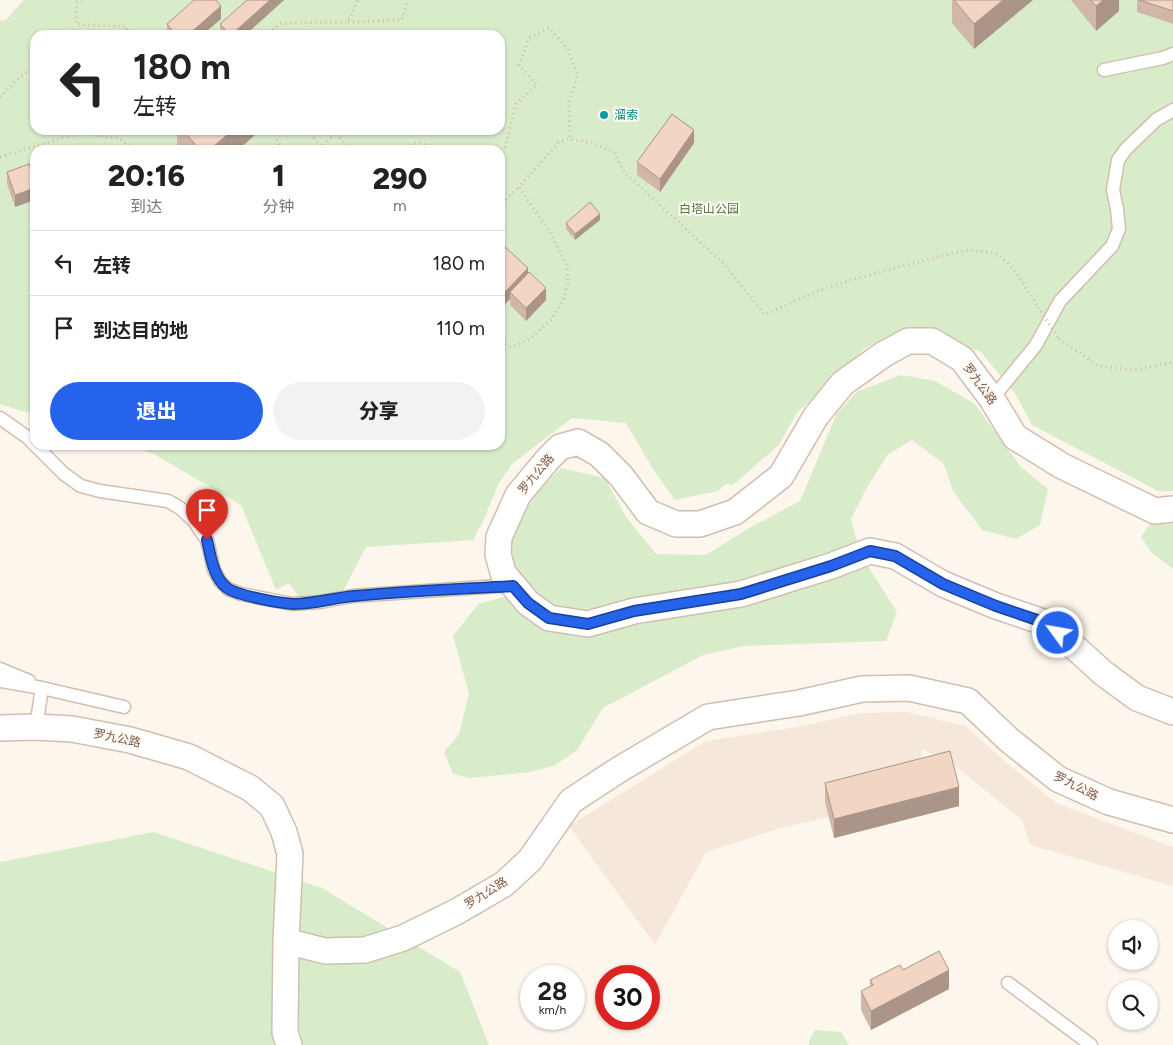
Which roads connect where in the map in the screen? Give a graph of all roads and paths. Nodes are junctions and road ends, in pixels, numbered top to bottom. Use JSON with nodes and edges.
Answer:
{"nodes":[{"id":1,"x":82,"y":0,"type":"edge"},
{"id":2,"x":358,"y":0,"type":"edge"},
{"id":3,"x":408,"y":0,"type":"edge"},
{"id":4,"x":348,"y":22,"type":"junction"},
{"id":5,"x":126,"y":30,"type":"edge"},
{"id":6,"x":272,"y":30,"type":"edge"},
{"id":7,"x":1173,"y":54,"type":"edge"},
{"id":8,"x":30,"y":70,"type":"edge"},
{"id":9,"x":1104,"y":70,"type":"dead end"},
{"id":10,"x":0,"y":97,"type":"edge"},
{"id":11,"x":1173,"y":110,"type":"edge"},
{"id":12,"x":72,"y":135,"type":"edge"},
{"id":13,"x":95,"y":135,"type":"edge"},
{"id":14,"x":311,"y":135,"type":"edge"},
{"id":15,"x":335,"y":135,"type":"edge"},
{"id":16,"x":337,"y":135,"type":"edge"},
{"id":17,"x":570,"y":138,"type":"junction"},
{"id":18,"x":40,"y":145,"type":"edge"},
{"id":19,"x":128,"y":145,"type":"edge"},
{"id":20,"x":319,"y":145,"type":"edge"},
{"id":21,"x":323,"y":145,"type":"edge"},
{"id":22,"x":346,"y":145,"type":"edge"},
{"id":23,"x":410,"y":145,"type":"edge"},
{"id":24,"x":426,"y":145,"type":"edge"},
{"id":25,"x":505,"y":147,"type":"edge"},
{"id":26,"x":30,"y":148,"type":"edge"},
{"id":27,"x":0,"y":157,"type":"edge"},
{"id":28,"x":519,"y":186,"type":"junction"},
{"id":29,"x":505,"y":200,"type":"edge"},
{"id":30,"x":505,"y":345,"type":"edge"},
{"id":31,"x":1173,"y":362,"type":"edge"},
{"id":32,"x":992,"y":399,"type":"junction"},
{"id":33,"x":0,"y":418,"type":"edge"},
{"id":34,"x":30,"y":440,"type":"edge"},
{"id":35,"x":40,"y":450,"type":"edge"},
{"id":36,"x":1173,"y":509,"type":"edge"},
{"id":37,"x":513,"y":586,"type":"junction"},
{"id":38,"x":0,"y":669,"type":"edge"},
{"id":39,"x":0,"y":681,"type":"edge"},
{"id":40,"x":42,"y":688,"type":"junction"},
{"id":41,"x":124,"y":707,"type":"dead end"},
{"id":42,"x":1173,"y":712,"type":"edge"},
{"id":43,"x":36,"y":727,"type":"junction"},
{"id":44,"x":0,"y":728,"type":"edge"},
{"id":45,"x":1173,"y":820,"type":"edge"},
{"id":46,"x":286,"y":940,"type":"junction"},
{"id":47,"x":1008,"y":983,"type":"dead end"},
{"id":48,"x":289,"y":1045,"type":"edge"},
{"id":49,"x":1091,"y":1045,"type":"edge"}],
"edges":[{"from":1,"to":5,"type":"path"},
{"from":2,"to":4,"type":"path"},
{"from":3,"to":4,"type":"path"},
{"from":4,"to":6,"type":"path"},
{"from":7,"to":9,"type":"lane"},
{"from":8,"to":10,"type":"path"},
{"from":11,"to":32,"type":"lane"},
{"from":12,"to":18,"type":"path"},
{"from":13,"to":19,"type":"path"},
{"from":14,"to":20,"type":"path"},
{"from":15,"to":21,"type":"path"},
{"from":16,"to":22,"type":"path"},
{"from":17,"to":25,"type":"path"},
{"from":17,"to":28,"type":"path"},
{"from":17,"to":31,"type":"path","bridge":true},
{"from":23,"to":24,"type":"path"},
{"from":26,"to":27,"type":"path"},
{"from":28,"to":29,"type":"path"},
{"from":28,"to":30,"type":"path"},
{"from":32,"to":36,"type":"street","name":"罗九公路"},
{"from":32,"to":37,"type":"street","name":"罗九公路"},
{"from":33,"to":34,"type":"lane"},
{"from":35,"to":37,"type":"lane"},
{"from":37,"to":42,"type":"street","name":"罗九公路"},
{"from":38,"to":40,"type":"lane"},
{"from":39,"to":40,"type":"lane"},
{"from":40,"to":41,"type":"lane"},
{"from":40,"to":43,"type":"lane"},
{"from":43,"to":44,"type":"street","name":"罗九公路"},
{"from":43,"to":46,"type":"street","name":"罗九公路"},
{"from":45,"to":46,"type":"street","name":"罗九公路"},
{"from":46,"to":48,"type":"street"},
{"from":47,"to":49,"type":"lane"}]}
